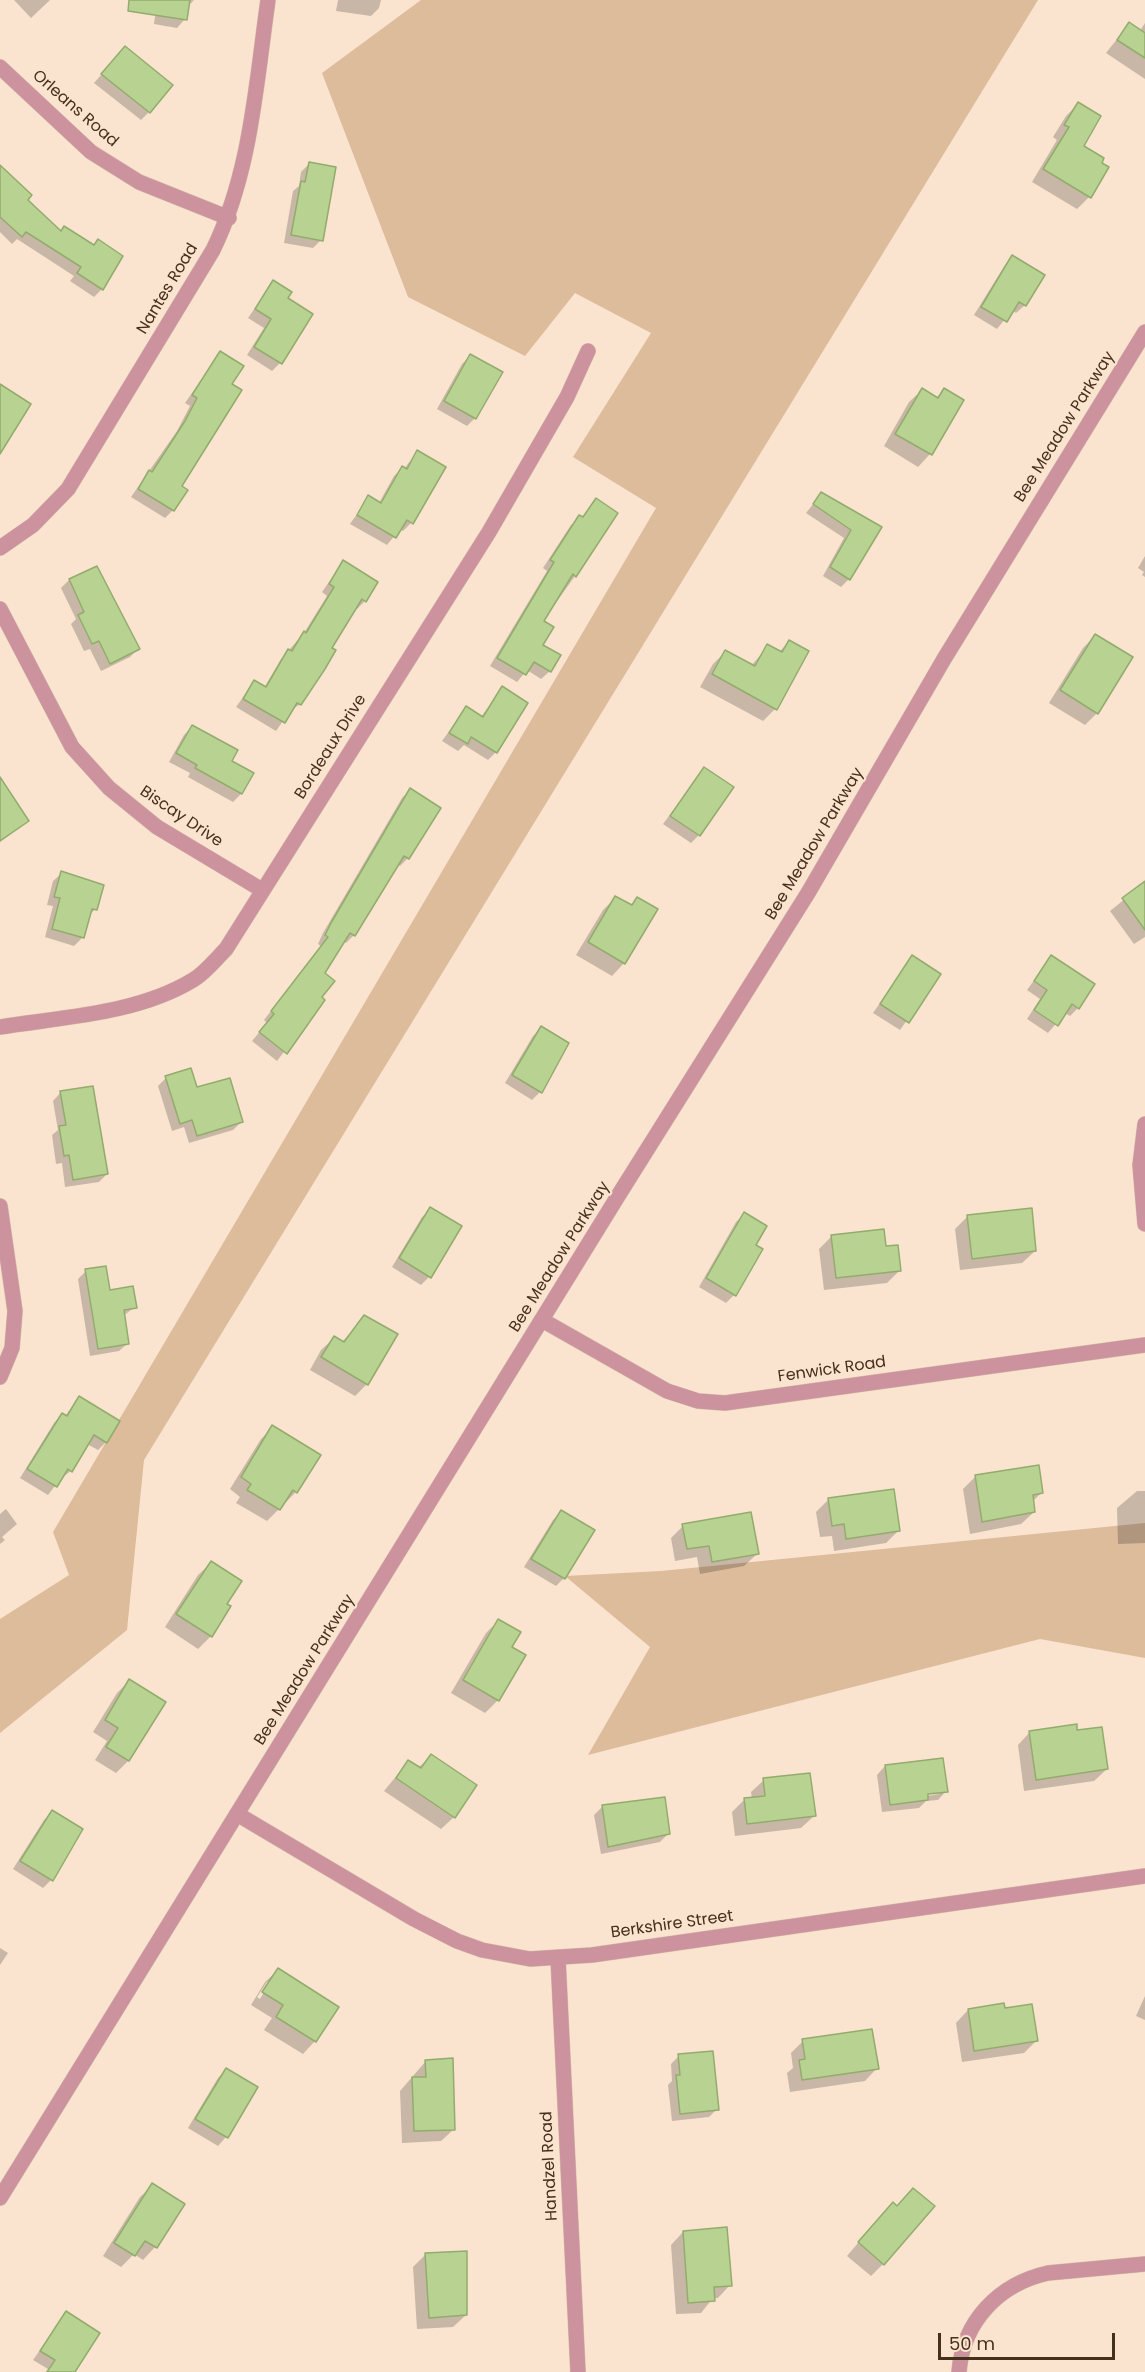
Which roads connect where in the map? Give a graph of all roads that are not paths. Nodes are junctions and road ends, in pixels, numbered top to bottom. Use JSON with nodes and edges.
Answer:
{"nodes":[{"id":1,"x":268,"y":0,"type":"edge"},
{"id":2,"x":0,"y":67,"type":"edge"},
{"id":3,"x":229,"y":218,"type":"junction"},
{"id":4,"x":1145,"y":332,"type":"edge"},
{"id":5,"x":588,"y":351,"type":"dead end"},
{"id":6,"x":0,"y":548,"type":"edge"},
{"id":7,"x":0,"y":609,"type":"edge"},
{"id":8,"x":262,"y":890,"type":"junction"},
{"id":9,"x":0,"y":1027,"type":"edge"},
{"id":10,"x":1145,"y":1124,"type":"edge"},
{"id":11,"x":0,"y":1206,"type":"edge"},
{"id":12,"x":1145,"y":1224,"type":"edge"},
{"id":13,"x":542,"y":1320,"type":"junction"},
{"id":14,"x":1145,"y":1345,"type":"edge"},
{"id":15,"x":0,"y":1377,"type":"edge"},
{"id":16,"x":237,"y":1814,"type":"junction"},
{"id":17,"x":1145,"y":1876,"type":"edge"},
{"id":18,"x":558,"y":1958,"type":"junction"},
{"id":19,"x":0,"y":2198,"type":"edge"},
{"id":20,"x":1145,"y":2264,"type":"edge"},
{"id":21,"x":578,"y":2372,"type":"edge"},
{"id":22,"x":959,"y":2372,"type":"edge"}],
"edges":[{"from":1,"to":3,"type":"street","name":"Nantes Road"},
{"from":2,"to":3,"type":"street","name":"Orleans Road"},
{"from":3,"to":6,"type":"street","name":"Nantes Road"},
{"from":4,"to":13,"type":"street","name":"Bee Meadow Parkway"},
{"from":5,"to":8,"type":"street","name":"Bordeaux Drive"},
{"from":7,"to":8,"type":"street","name":"Biscay Drive"},
{"from":8,"to":9,"type":"street","name":"Bordeaux Drive"},
{"from":10,"to":12,"type":"street"},
{"from":11,"to":15,"type":"street"},
{"from":13,"to":14,"type":"street","name":"Fenwick Road"},
{"from":13,"to":16,"type":"street","name":"Bee Meadow Parkway"},
{"from":16,"to":18,"type":"street","name":"Berkshire Street"},
{"from":16,"to":19,"type":"street","name":"Bee Meadow Parkway"},
{"from":17,"to":18,"type":"street","name":"Berkshire Street"},
{"from":18,"to":21,"type":"street","name":"Handzel Road"},
{"from":20,"to":22,"type":"street"}]}
